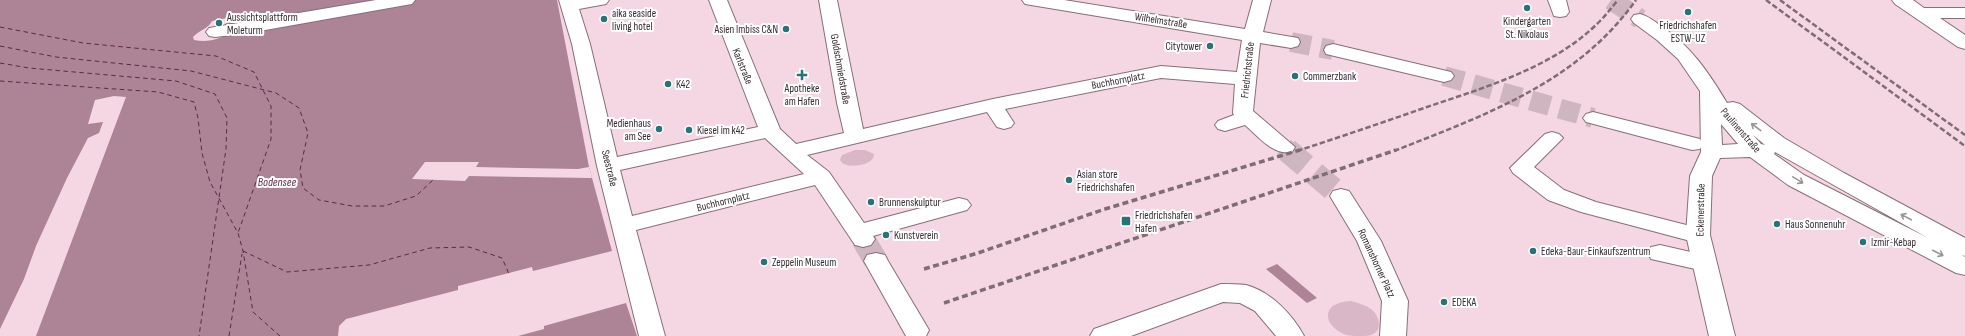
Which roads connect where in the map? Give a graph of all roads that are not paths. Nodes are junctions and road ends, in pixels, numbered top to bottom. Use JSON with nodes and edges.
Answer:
{"nodes":[{"id":1,"x":406,"y":0,"type":"edge"},
{"id":2,"x":600,"y":0,"type":"edge"},
{"id":3,"x":721,"y":0,"type":"edge"},
{"id":4,"x":828,"y":0,"type":"edge"},
{"id":5,"x":1031,"y":0,"type":"edge"},
{"id":6,"x":1262,"y":0,"type":"edge"},
{"id":7,"x":1901,"y":0,"type":"edge"},
{"id":8,"x":569,"y":3,"type":"edge"},
{"id":9,"x":1965,"y":13,"type":"edge"},
{"id":10,"x":1926,"y":18,"type":"junction"},
{"id":11,"x":1640,"y":19,"type":"tunnel mouth"},
{"id":12,"x":234,"y":29,"type":"dead end"},
{"id":13,"x":1251,"y":34,"type":"junction"},
{"id":14,"x":1291,"y":42,"type":"tunnel mouth"},
{"id":15,"x":1965,"y":42,"type":"edge"},
{"id":16,"x":1333,"y":50,"type":"tunnel mouth"},
{"id":17,"x":1444,"y":76,"type":"tunnel mouth"},
{"id":18,"x":1245,"y":80,"type":"junction"},
{"id":19,"x":1708,"y":86,"type":"junction"},
{"id":20,"x":993,"y":105,"type":"junction"},
{"id":21,"x":1249,"y":117,"type":"junction"},
{"id":22,"x":1593,"y":118,"type":"tunnel mouth"},
{"id":23,"x":1004,"y":123,"type":"dead end"},
{"id":24,"x":1225,"y":125,"type":"dead end"},
{"id":25,"x":770,"y":131,"type":"junction"},
{"id":26,"x":856,"y":137,"type":"junction"},
{"id":27,"x":1552,"y":138,"type":"dead end"},
{"id":28,"x":1284,"y":147,"type":"tunnel mouth"},
{"id":29,"x":1702,"y":148,"type":"junction"},
{"id":30,"x":1755,"y":150,"type":"junction"},
{"id":31,"x":791,"y":152,"type":"junction"},
{"id":32,"x":608,"y":166,"type":"junction"},
{"id":33,"x":821,"y":177,"type":"junction"},
{"id":34,"x":1836,"y":178,"type":"junction"},
{"id":35,"x":1342,"y":196,"type":"tunnel mouth"},
{"id":36,"x":959,"y":205,"type":"dead end"},
{"id":37,"x":1577,"y":214,"type":"dead end"},
{"id":38,"x":625,"y":225,"type":"junction"},
{"id":39,"x":1701,"y":248,"type":"junction"},
{"id":40,"x":1965,"y":248,"type":"edge"},
{"id":41,"x":1660,"y":253,"type":"dead end"},
{"id":42,"x":876,"y":261,"type":"tunnel mouth"},
{"id":43,"x":1965,"y":267,"type":"edge"},
{"id":44,"x":916,"y":330,"type":"dead end"},
{"id":45,"x":1280,"y":331,"type":"edge"},
{"id":46,"x":652,"y":336,"type":"edge"},
{"id":47,"x":1103,"y":336,"type":"edge"},
{"id":48,"x":1393,"y":336,"type":"edge"},
{"id":49,"x":1722,"y":336,"type":"edge"}],
"edges":[{"from":1,"to":12,"type":"street"},
{"from":2,"to":8,"type":"street"},
{"from":3,"to":25,"type":"street","name":"Karlstraße"},
{"from":4,"to":26,"type":"street","name":"Goldschmiedstraße"},
{"from":5,"to":13,"type":"street","name":"Wilhelmstraße"},
{"from":6,"to":13,"type":"street","name":"Friedrichstraße"},
{"from":7,"to":10,"type":"street"},
{"from":8,"to":32,"type":"street","name":"Seestraße"},
{"from":9,"to":10,"type":"street"},
{"from":10,"to":15,"type":"street"},
{"from":11,"to":19,"type":"street"},
{"from":13,"to":14,"type":"street","name":"Wilhelmstraße"},
{"from":13,"to":18,"type":"street","name":"Friedrichstraße"},
{"from":16,"to":17,"type":"street"},
{"from":18,"to":20,"type":"street","name":"Buchhornplatz"},
{"from":18,"to":21,"type":"street","name":"Friedrichstraße"},
{"from":19,"to":29,"type":"street","name":"Eckenerstraße"},
{"from":19,"to":30,"type":"street","name":"Paulinenstraße"},
{"from":34,"to":19,"type":"street","name":"Paulinenstraße","one_way":true},
{"from":20,"to":23,"type":"street"},
{"from":20,"to":26,"type":"street","name":"Buchhornplatz"},
{"from":21,"to":24,"type":"street"},
{"from":21,"to":28,"type":"street"},
{"from":22,"to":29,"type":"street"},
{"from":25,"to":31,"type":"street"},
{"from":25,"to":32,"type":"street"},
{"from":26,"to":31,"type":"street","name":"Buchhornplatz"},
{"from":27,"to":39,"type":"street"},
{"from":29,"to":30,"type":"street"},
{"from":29,"to":39,"type":"street","name":"Eckenerstraße"},
{"from":30,"to":34,"type":"street"},
{"from":30,"to":43,"type":"street","name":"Paulinenstraße","one_way":true},
{"from":31,"to":33,"type":"street"},
{"from":32,"to":38,"type":"street","name":"Seestraße"},
{"from":33,"to":36,"type":"street"},
{"from":33,"to":38,"type":"street","name":"Buchhornplatz"},
{"from":40,"to":34,"type":"street","name":"Paulinenstraße","one_way":true},
{"from":35,"to":48,"type":"street","name":"Romanshorner Platz"},
{"from":37,"to":39,"type":"street"},
{"from":38,"to":46,"type":"street","name":"Seestraße"},
{"from":39,"to":41,"type":"street"},
{"from":39,"to":49,"type":"street","name":"Eckenerstraße"},
{"from":42,"to":44,"type":"street"},
{"from":45,"to":47,"type":"street"}]}
